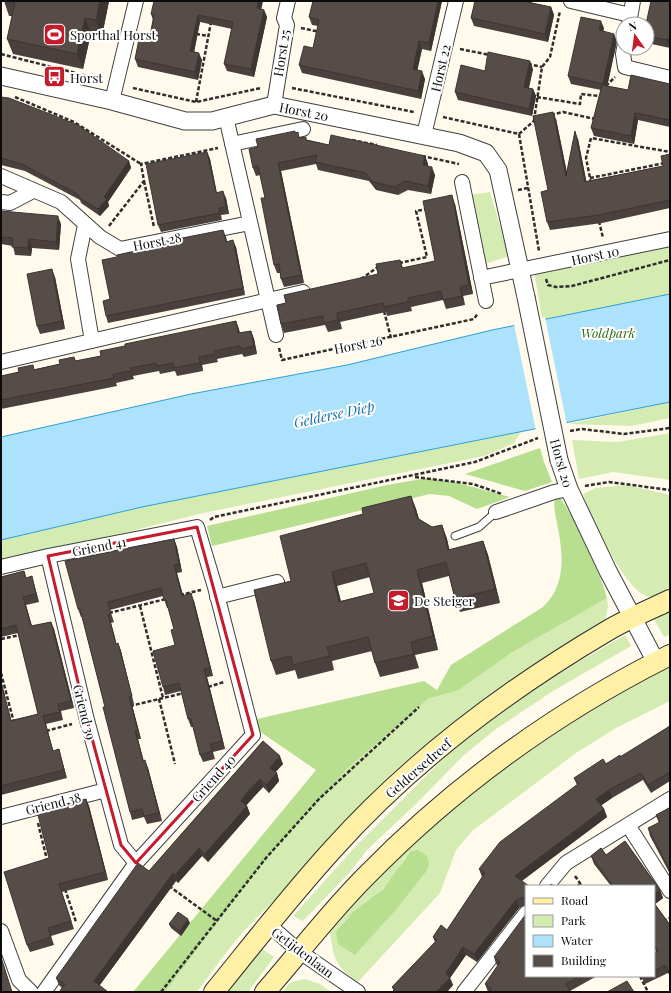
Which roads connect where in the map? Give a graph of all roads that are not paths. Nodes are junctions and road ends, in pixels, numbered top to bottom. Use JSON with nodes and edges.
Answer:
{"nodes":[{"id":1,"x":136,"y":1,"type":"edge"},
{"id":2,"x":288,"y":1,"type":"edge"},
{"id":3,"x":456,"y":1,"type":"edge"},
{"id":4,"x":633,"y":1,"type":"edge"},
{"id":5,"x":566,"y":4,"type":"edge"},
{"id":6,"x":615,"y":16,"type":"edge"},
{"id":7,"x":631,"y":16,"type":"edge"},
{"id":8,"x":623,"y":56,"type":"edge"},
{"id":9,"x":1,"y":76,"type":"edge"},
{"id":10,"x":670,"y":78,"type":"edge"},
{"id":11,"x":112,"y":102,"type":"junction"},
{"id":12,"x":274,"y":105,"type":"junction"},
{"id":13,"x":226,"y":117,"type":"junction"},
{"id":14,"x":303,"y":129,"type":"dead end"},
{"id":15,"x":424,"y":135,"type":"junction"},
{"id":16,"x":232,"y":144,"type":"junction"},
{"id":17,"x":1,"y":176,"type":"edge"},
{"id":18,"x":462,"y":182,"type":"dead end"},
{"id":19,"x":33,"y":190,"type":"junction"},
{"id":20,"x":1,"y":202,"type":"edge"},
{"id":21,"x":250,"y":223,"type":"junction"},
{"id":22,"x":85,"y":225,"type":"junction"},
{"id":23,"x":670,"y":239,"type":"edge"},
{"id":24,"x":520,"y":271,"type":"junction"},
{"id":25,"x":481,"y":278,"type":"junction"},
{"id":26,"x":313,"y":290,"type":"edge"},
{"id":27,"x":268,"y":299,"type":"junction"},
{"id":28,"x":486,"y":301,"type":"road end"},
{"id":29,"x":276,"y":335,"type":"road end"},
{"id":30,"x":92,"y":341,"type":"junction"},
{"id":31,"x":1,"y":362,"type":"edge"},
{"id":32,"x":569,"y":489,"type":"junction"},
{"id":33,"x":496,"y":512,"type":"joint"},
{"id":34,"x":197,"y":527,"type":"joint"},
{"id":35,"x":455,"y":536,"type":"dead end"},
{"id":36,"x":48,"y":556,"type":"junction"},
{"id":37,"x":1,"y":567,"type":"edge"},
{"id":38,"x":277,"y":582,"type":"dead end"},
{"id":39,"x":216,"y":592,"type":"junction"},
{"id":40,"x":670,"y":600,"type":"edge"},
{"id":41,"x":633,"y":618,"type":"junction"},
{"id":42,"x":663,"y":659,"type":"edge"},
{"id":43,"x":106,"y":790,"type":"junction"},
{"id":44,"x":670,"y":798,"type":"edge"},
{"id":45,"x":1,"y":817,"type":"edge"},
{"id":46,"x":628,"y":825,"type":"junction"},
{"id":47,"x":136,"y":863,"type":"junction"},
{"id":48,"x":548,"y":885,"type":"edge"},
{"id":49,"x":670,"y":891,"type":"edge"},
{"id":50,"x":525,"y":914,"type":"edge"},
{"id":51,"x":269,"y":925,"type":"junction"},
{"id":52,"x":1,"y":931,"type":"edge"},
{"id":53,"x":300,"y":952,"type":"junction"},
{"id":54,"x":31,"y":992,"type":"edge"},
{"id":55,"x":44,"y":992,"type":"edge"},
{"id":56,"x":214,"y":992,"type":"edge"},
{"id":57,"x":266,"y":992,"type":"edge"},
{"id":58,"x":358,"y":992,"type":"edge"},
{"id":59,"x":464,"y":992,"type":"edge"}],
"edges":[{"from":1,"to":11,"type":"street"},
{"from":2,"to":12,"type":"street","name":"Horst 25"},
{"from":3,"to":15,"type":"street","name":"Horst 22"},
{"from":4,"to":7,"type":"street"},
{"from":5,"to":6,"type":"street"},
{"from":8,"to":10,"type":"street"},
{"from":9,"to":11,"type":"street","name":"Horst 20"},
{"from":11,"to":13,"type":"street","name":"Horst 20"},
{"from":12,"to":13,"type":"street","name":"Horst 20"},
{"from":12,"to":15,"type":"street","name":"Horst 20"},
{"from":13,"to":16,"type":"street"},
{"from":14,"to":16,"type":"street","name":"Horst 20"},
{"from":15,"to":24,"type":"street","name":"Horst 20"},
{"from":16,"to":21,"type":"street"},
{"from":17,"to":19,"type":"street","name":"Horst 28"},
{"from":18,"to":25,"type":"street"},
{"from":19,"to":20,"type":"street"},
{"from":19,"to":22,"type":"street","name":"Horst 28"},
{"from":21,"to":22,"type":"street","name":"Horst 28"},
{"from":21,"to":27,"type":"street"},
{"from":22,"to":30,"type":"street"},
{"from":23,"to":24,"type":"street","name":"Horst 10"},
{"from":24,"to":25,"type":"street"},
{"from":24,"to":32,"type":"street","name":"Horst 20","bridge":true},
{"from":25,"to":28,"type":"street"},
{"from":26,"to":27,"type":"street"},
{"from":27,"to":29,"type":"street"},
{"from":27,"to":30,"type":"street"},
{"from":30,"to":31,"type":"street"},
{"from":32,"to":33,"type":"street"},
{"from":32,"to":41,"type":"street","name":"Horst 20"},
{"from":33,"to":35,"type":"lane"},
{"from":34,"to":36,"type":"street","name":"Griend 41"},
{"from":34,"to":39,"type":"street","name":"Griend 40"},
{"from":36,"to":37,"type":"street","name":"Griend 41"},
{"from":36,"to":43,"type":"street","name":"Griend 39"},
{"from":38,"to":39,"type":"street"},
{"from":39,"to":47,"type":"street","name":"Griend 40"},
{"from":40,"to":41,"type":"main road","name":"Geldersedreef"},
{"from":41,"to":42,"type":"street","name":"Horst 20"},
{"from":41,"to":51,"type":"main road","name":"Geldersedreef"},
{"from":42,"to":53,"type":"main road"},
{"from":43,"to":45,"type":"street","name":"Griend 38"},
{"from":43,"to":47,"type":"street","name":"Griend 39"},
{"from":44,"to":46,"type":"street"},
{"from":46,"to":48,"type":"street"},
{"from":46,"to":49,"type":"street"},
{"from":47,"to":55,"type":"street","name":"Griend 40"},
{"from":50,"to":59,"type":"street"},
{"from":51,"to":53,"type":"street","name":"Getijdenlaan"},
{"from":51,"to":56,"type":"main road","name":"Geldersedreef"},
{"from":52,"to":54,"type":"street"},
{"from":53,"to":57,"type":"main road"},
{"from":53,"to":58,"type":"street","name":"Getijdenlaan"}]}
